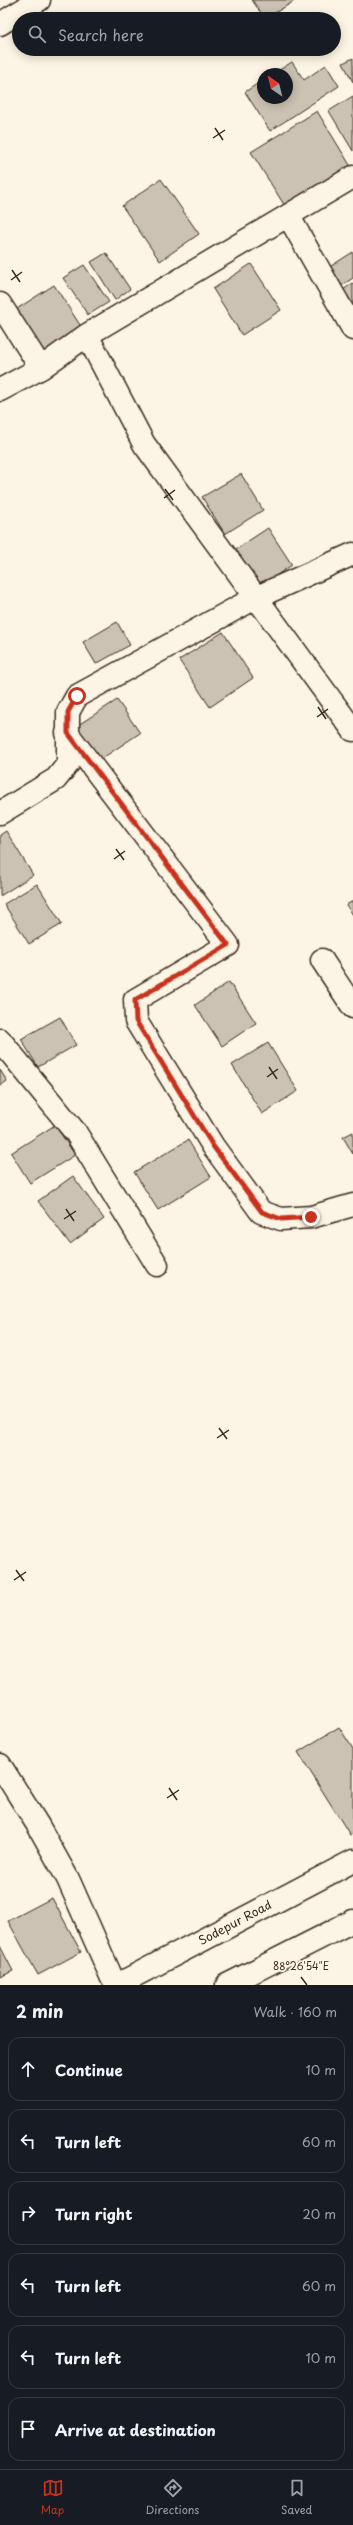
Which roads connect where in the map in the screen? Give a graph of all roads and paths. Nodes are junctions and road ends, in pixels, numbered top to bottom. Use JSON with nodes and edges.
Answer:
{"nodes":[{"id":1,"x":39,"y":0,"type":"edge"},
{"id":2,"x":20,"y":12,"type":"edge"},
{"id":3,"x":12,"y":17,"type":"edge"},
{"id":4,"x":0,"y":24,"type":"edge"},
{"id":5,"x":353,"y":177,"type":"edge"},
{"id":6,"x":289,"y":217,"type":"junction"},
{"id":7,"x":0,"y":304,"type":"edge"},
{"id":8,"x":353,"y":329,"type":"edge"},
{"id":9,"x":87,"y":335,"type":"junction"},
{"id":10,"x":41,"y":368,"type":"junction"},
{"id":11,"x":0,"y":390,"type":"edge"},
{"id":12,"x":353,"y":554,"type":"edge"},
{"id":13,"x":255,"y":598,"type":"junction"},
{"id":14,"x":353,"y":730,"type":"edge"},
{"id":15,"x":68,"y":733,"type":"junction"},
{"id":16,"x":0,"y":814,"type":"edge"},
{"id":17,"x":322,"y":960,"type":"dead end"},
{"id":18,"x":353,"y":1007,"type":"edge"},
{"id":19,"x":0,"y":1040,"type":"edge"},
{"id":20,"x":353,"y":1204,"type":"edge"},
{"id":21,"x":157,"y":1265,"type":"dead end"},
{"id":22,"x":0,"y":1765,"type":"edge"},
{"id":23,"x":353,"y":1861,"type":"edge"},
{"id":24,"x":353,"y":1920,"type":"edge"},
{"id":25,"x":116,"y":1985,"type":"edge"},
{"id":26,"x":227,"y":1985,"type":"edge"}],
"edges":[{"from":1,"to":2,"type":"street"},
{"from":3,"to":4,"type":"street"},
{"from":5,"to":6,"type":"street"},
{"from":6,"to":8,"type":"street"},
{"from":6,"to":9,"type":"street"},
{"from":7,"to":10,"type":"street"},
{"from":9,"to":10,"type":"street"},
{"from":9,"to":13,"type":"street"},
{"from":10,"to":11,"type":"street"},
{"from":12,"to":13,"type":"street"},
{"from":13,"to":14,"type":"street"},
{"from":13,"to":15,"type":"street"},
{"from":15,"to":16,"type":"street"},
{"from":15,"to":20,"type":"street"},
{"from":17,"to":18,"type":"street"},
{"from":19,"to":21,"type":"street"},
{"from":22,"to":25,"type":"street"},
{"from":23,"to":25,"type":"street","name":"Sodepur Road"},
{"from":24,"to":26,"type":"street"}]}
